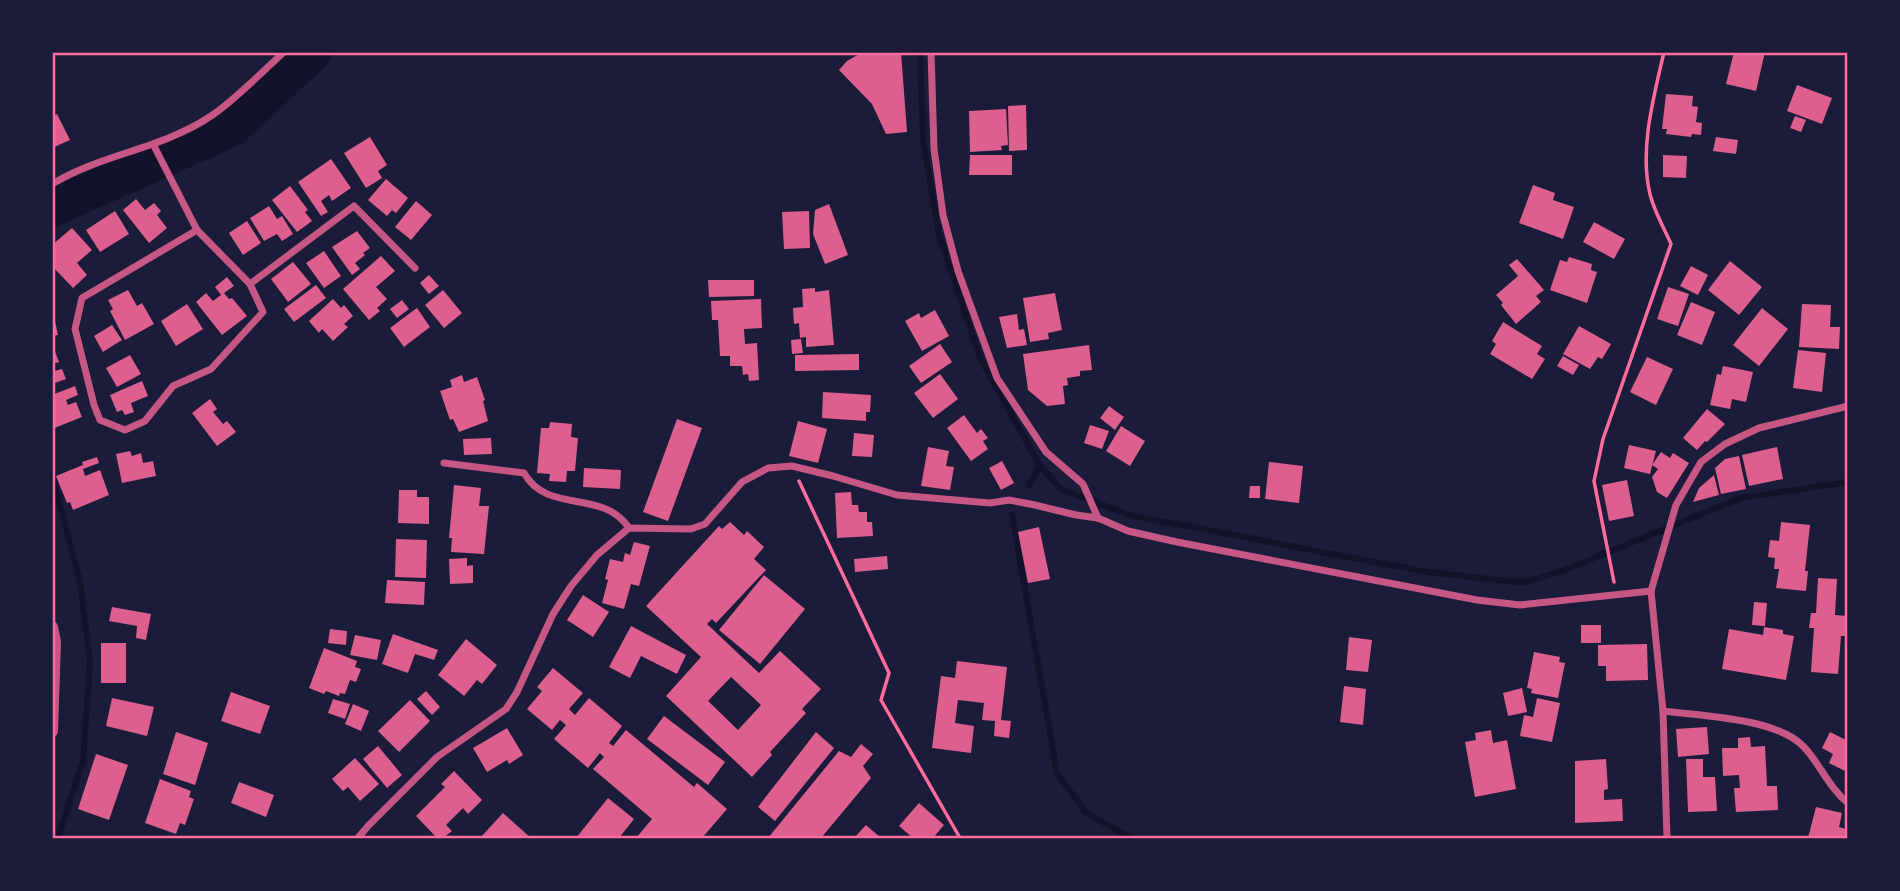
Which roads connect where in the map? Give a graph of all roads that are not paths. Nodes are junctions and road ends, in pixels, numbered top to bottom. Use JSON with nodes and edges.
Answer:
{"nodes":[{"id":1,"x":284,"y":52,"type":"edge"},
{"id":2,"x":931,"y":52,"type":"edge"},
{"id":3,"x":153,"y":144,"type":"junction"},
{"id":4,"x":52,"y":184,"type":"edge"},
{"id":5,"x":197,"y":230,"type":"junction"},
{"id":6,"x":415,"y":268,"type":"dead end"},
{"id":7,"x":250,"y":284,"type":"junction"},
{"id":8,"x":1847,"y":406,"type":"edge"},
{"id":9,"x":444,"y":463,"type":"dead end"},
{"id":10,"x":1098,"y":518,"type":"junction"},
{"id":11,"x":629,"y":528,"type":"junction"},
{"id":12,"x":1651,"y":591,"type":"junction"},
{"id":13,"x":52,"y":627,"type":"edge"},
{"id":14,"x":1663,"y":711,"type":"junction"},
{"id":15,"x":52,"y":731,"type":"edge"},
{"id":16,"x":1847,"y":803,"type":"edge"},
{"id":17,"x":358,"y":838,"type":"edge"},
{"id":18,"x":1667,"y":838,"type":"edge"}],
"edges":[{"from":1,"to":3,"type":"street"},
{"from":2,"to":10,"type":"street"},
{"from":3,"to":4,"type":"street"},
{"from":3,"to":5,"type":"street"},
{"from":5,"to":7,"type":"street"},
{"from":5,"to":7,"type":"street"},
{"from":6,"to":7,"type":"street"},
{"from":8,"to":12,"type":"street"},
{"from":9,"to":11,"type":"street"},
{"from":10,"to":11,"type":"street"},
{"from":10,"to":12,"type":"street"},
{"from":11,"to":17,"type":"street"},
{"from":12,"to":14,"type":"street"},
{"from":13,"to":15,"type":"street"},
{"from":14,"to":16,"type":"street"},
{"from":14,"to":18,"type":"street"}]}
